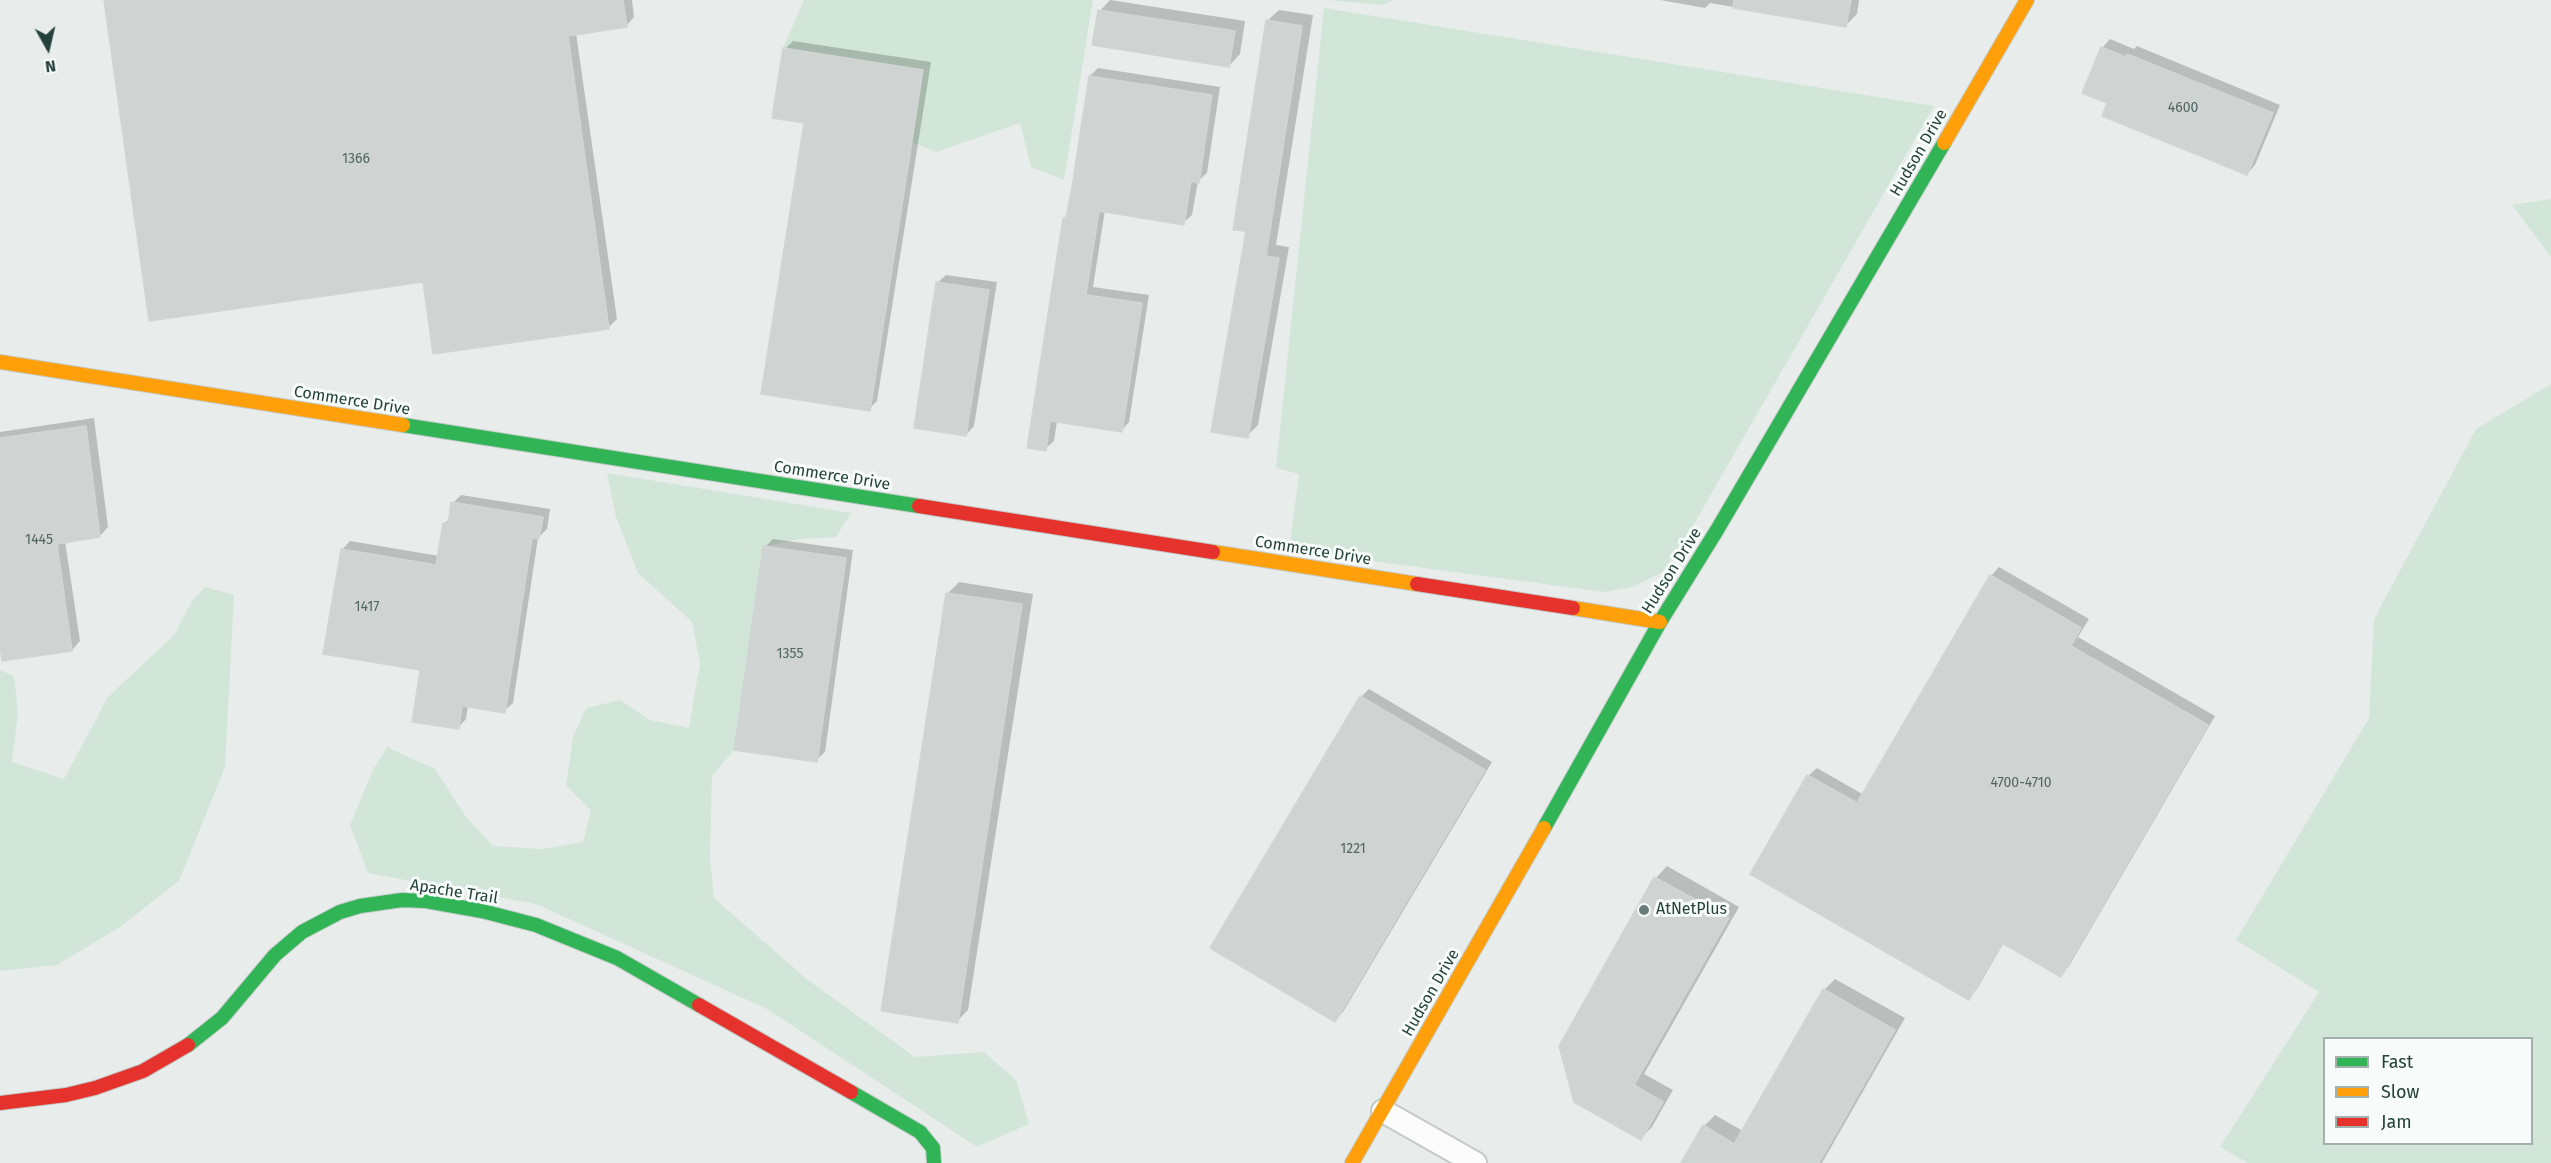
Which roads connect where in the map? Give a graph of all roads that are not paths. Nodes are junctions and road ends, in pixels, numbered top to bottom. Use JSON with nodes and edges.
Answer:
{"nodes":[{"id":1,"x":2027,"y":0,"type":"edge"},
{"id":2,"x":0,"y":362,"type":"edge"},
{"id":3,"x":1660,"y":622,"type":"junction"},
{"id":4,"x":0,"y":1103,"type":"edge"},
{"id":5,"x":1383,"y":1111,"type":"junction"},
{"id":6,"x":934,"y":1163,"type":"edge"},
{"id":7,"x":1352,"y":1163,"type":"edge"},
{"id":8,"x":1475,"y":1163,"type":"edge"}],
"edges":[{"from":1,"to":3,"type":"street","name":"Hudson Drive"},
{"from":2,"to":3,"type":"street","name":"Commerce Drive"},
{"from":3,"to":5,"type":"street","name":"Hudson Drive"},
{"from":4,"to":6,"type":"street","name":"Apache Trail"},
{"from":5,"to":7,"type":"street","name":"Hudson Drive"},
{"from":5,"to":8,"type":"street"}]}
